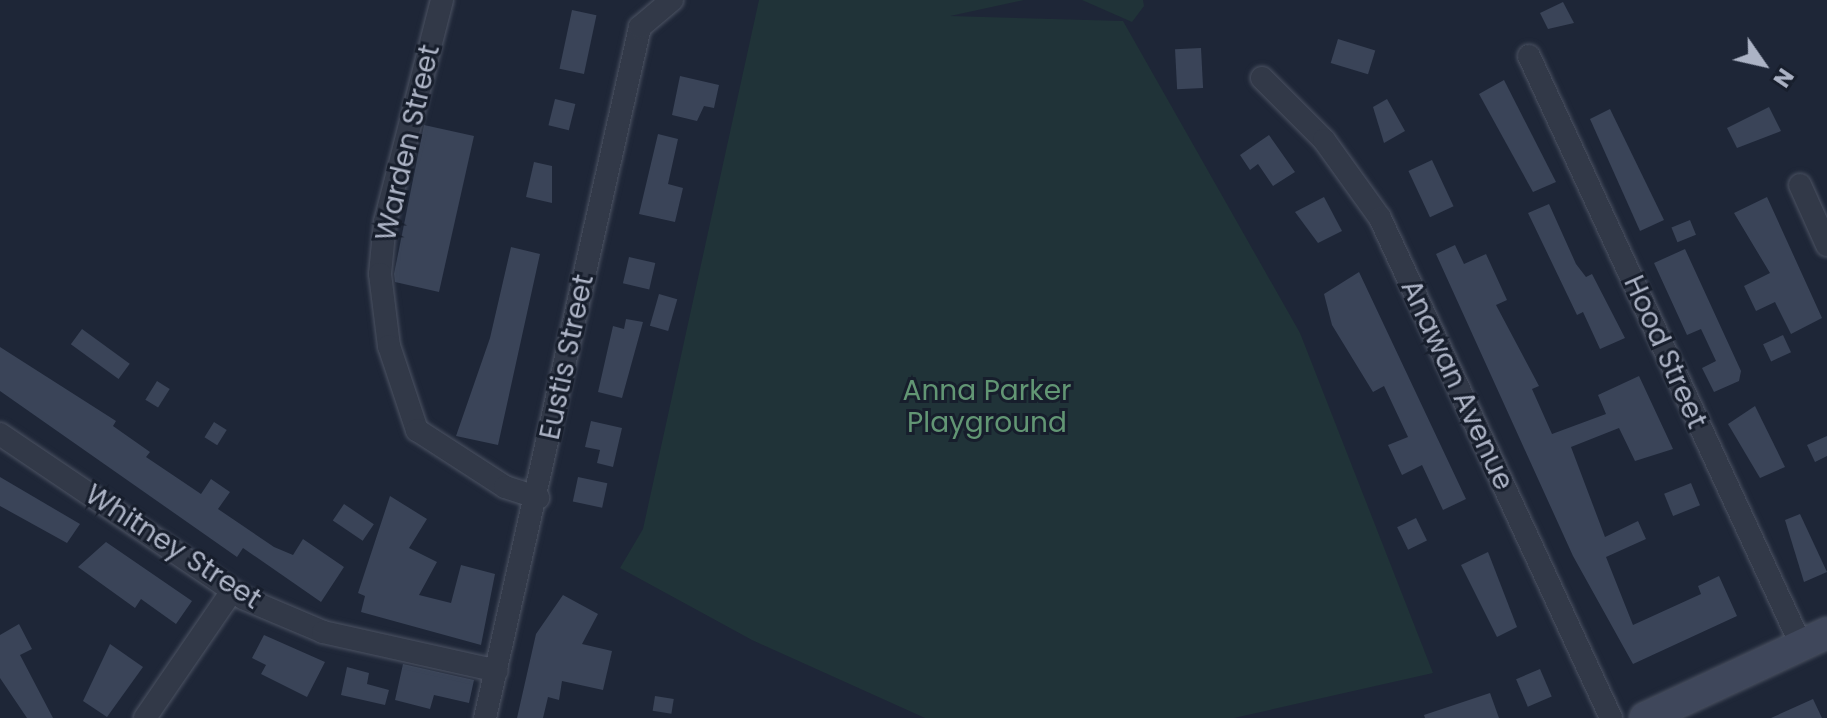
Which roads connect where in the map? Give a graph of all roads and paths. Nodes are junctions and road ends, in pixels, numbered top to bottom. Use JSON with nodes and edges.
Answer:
{"nodes":[{"id":1,"x":442,"y":0,"type":"edge"},
{"id":2,"x":670,"y":4,"type":"edge"},
{"id":3,"x":1529,"y":56,"type":"dead end"},
{"id":4,"x":1262,"y":78,"type":"dead end"},
{"id":5,"x":1800,"y":185,"type":"dead end"},
{"id":6,"x":1827,"y":245,"type":"edge"},
{"id":7,"x":0,"y":434,"type":"edge"},
{"id":8,"x":538,"y":498,"type":"junction"},
{"id":9,"x":232,"y":591,"type":"junction"},
{"id":10,"x":1814,"y":640,"type":"edge"},
{"id":11,"x":497,"y":671,"type":"junction"},
{"id":12,"x":145,"y":718,"type":"edge"},
{"id":13,"x":485,"y":718,"type":"edge"},
{"id":14,"x":1611,"y":718,"type":"edge"},
{"id":15,"x":1645,"y":718,"type":"edge"}],
"edges":[{"from":1,"to":8,"type":"street","name":"Warden Street"},
{"from":2,"to":8,"type":"street","name":"Eustis Street"},
{"from":3,"to":10,"type":"street","name":"Hood Street"},
{"from":4,"to":14,"type":"street","name":"Anawan Avenue"},
{"from":5,"to":6,"type":"street"},
{"from":7,"to":9,"type":"street","name":"Whitney Street"},
{"from":8,"to":11,"type":"street","name":"Eustis Street"},
{"from":9,"to":11,"type":"street","name":"Whitney Street"},
{"from":9,"to":12,"type":"street"},
{"from":10,"to":15,"type":"main road"},
{"from":11,"to":13,"type":"street","name":"Eustis Street"}]}
